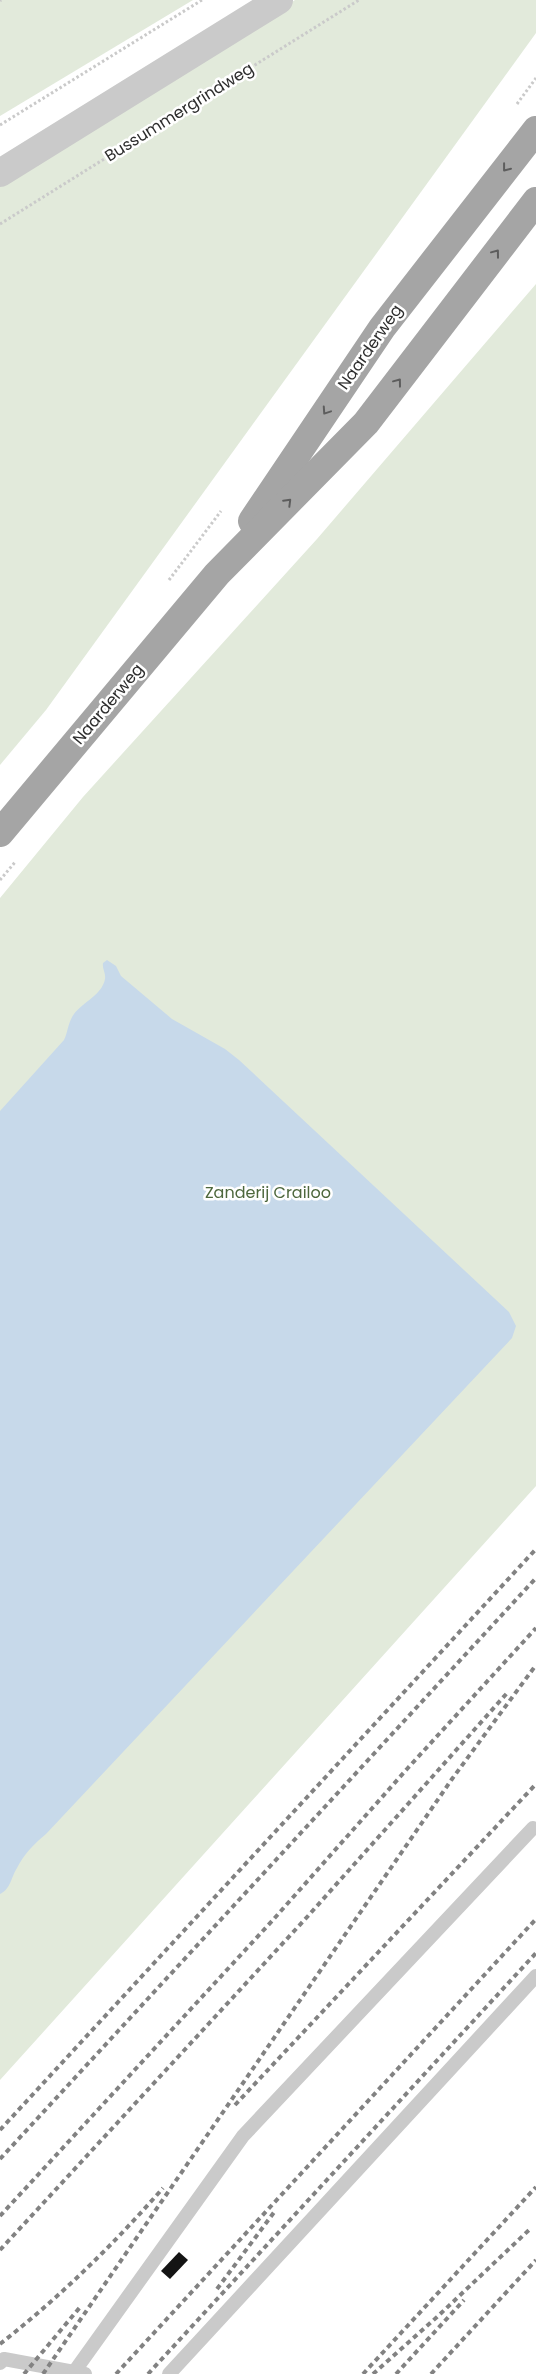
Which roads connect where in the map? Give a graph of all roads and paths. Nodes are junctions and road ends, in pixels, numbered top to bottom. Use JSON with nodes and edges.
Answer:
{"nodes":[{"id":1,"x":202,"y":0,"type":"edge"},
{"id":2,"x":279,"y":0,"type":"edge"},
{"id":3,"x":359,"y":0,"type":"edge"},
{"id":4,"x":0,"y":125,"type":"edge"},
{"id":5,"x":536,"y":130,"type":"edge"},
{"id":6,"x":0,"y":173,"type":"edge"},
{"id":7,"x":536,"y":201,"type":"edge"},
{"id":8,"x":0,"y":224,"type":"edge"},
{"id":9,"x":216,"y":574,"type":"junction"},
{"id":10,"x":0,"y":833,"type":"edge"},
{"id":11,"x":533,"y":1828,"type":"dead end"},
{"id":12,"x":536,"y":1976,"type":"edge"},
{"id":13,"x":0,"y":2363,"type":"edge"},
{"id":14,"x":80,"y":2373,"type":"edge"},
{"id":15,"x":169,"y":2374,"type":"edge"}],
"edges":[{"from":1,"to":4,"type":"path"},
{"from":2,"to":6,"type":"street"},
{"from":3,"to":8,"type":"path","name":"Bussummergrindweg"},
{"from":5,"to":9,"type":"main road","name":"Naarderweg","one_way":true},
{"from":9,"to":7,"type":"main road","name":"Naarderweg","one_way":true},
{"from":9,"to":10,"type":"main road","name":"Naarderweg"},
{"from":11,"to":14,"type":"lane"},
{"from":12,"to":15,"type":"lane"},
{"from":13,"to":14,"type":"lane"}]}
